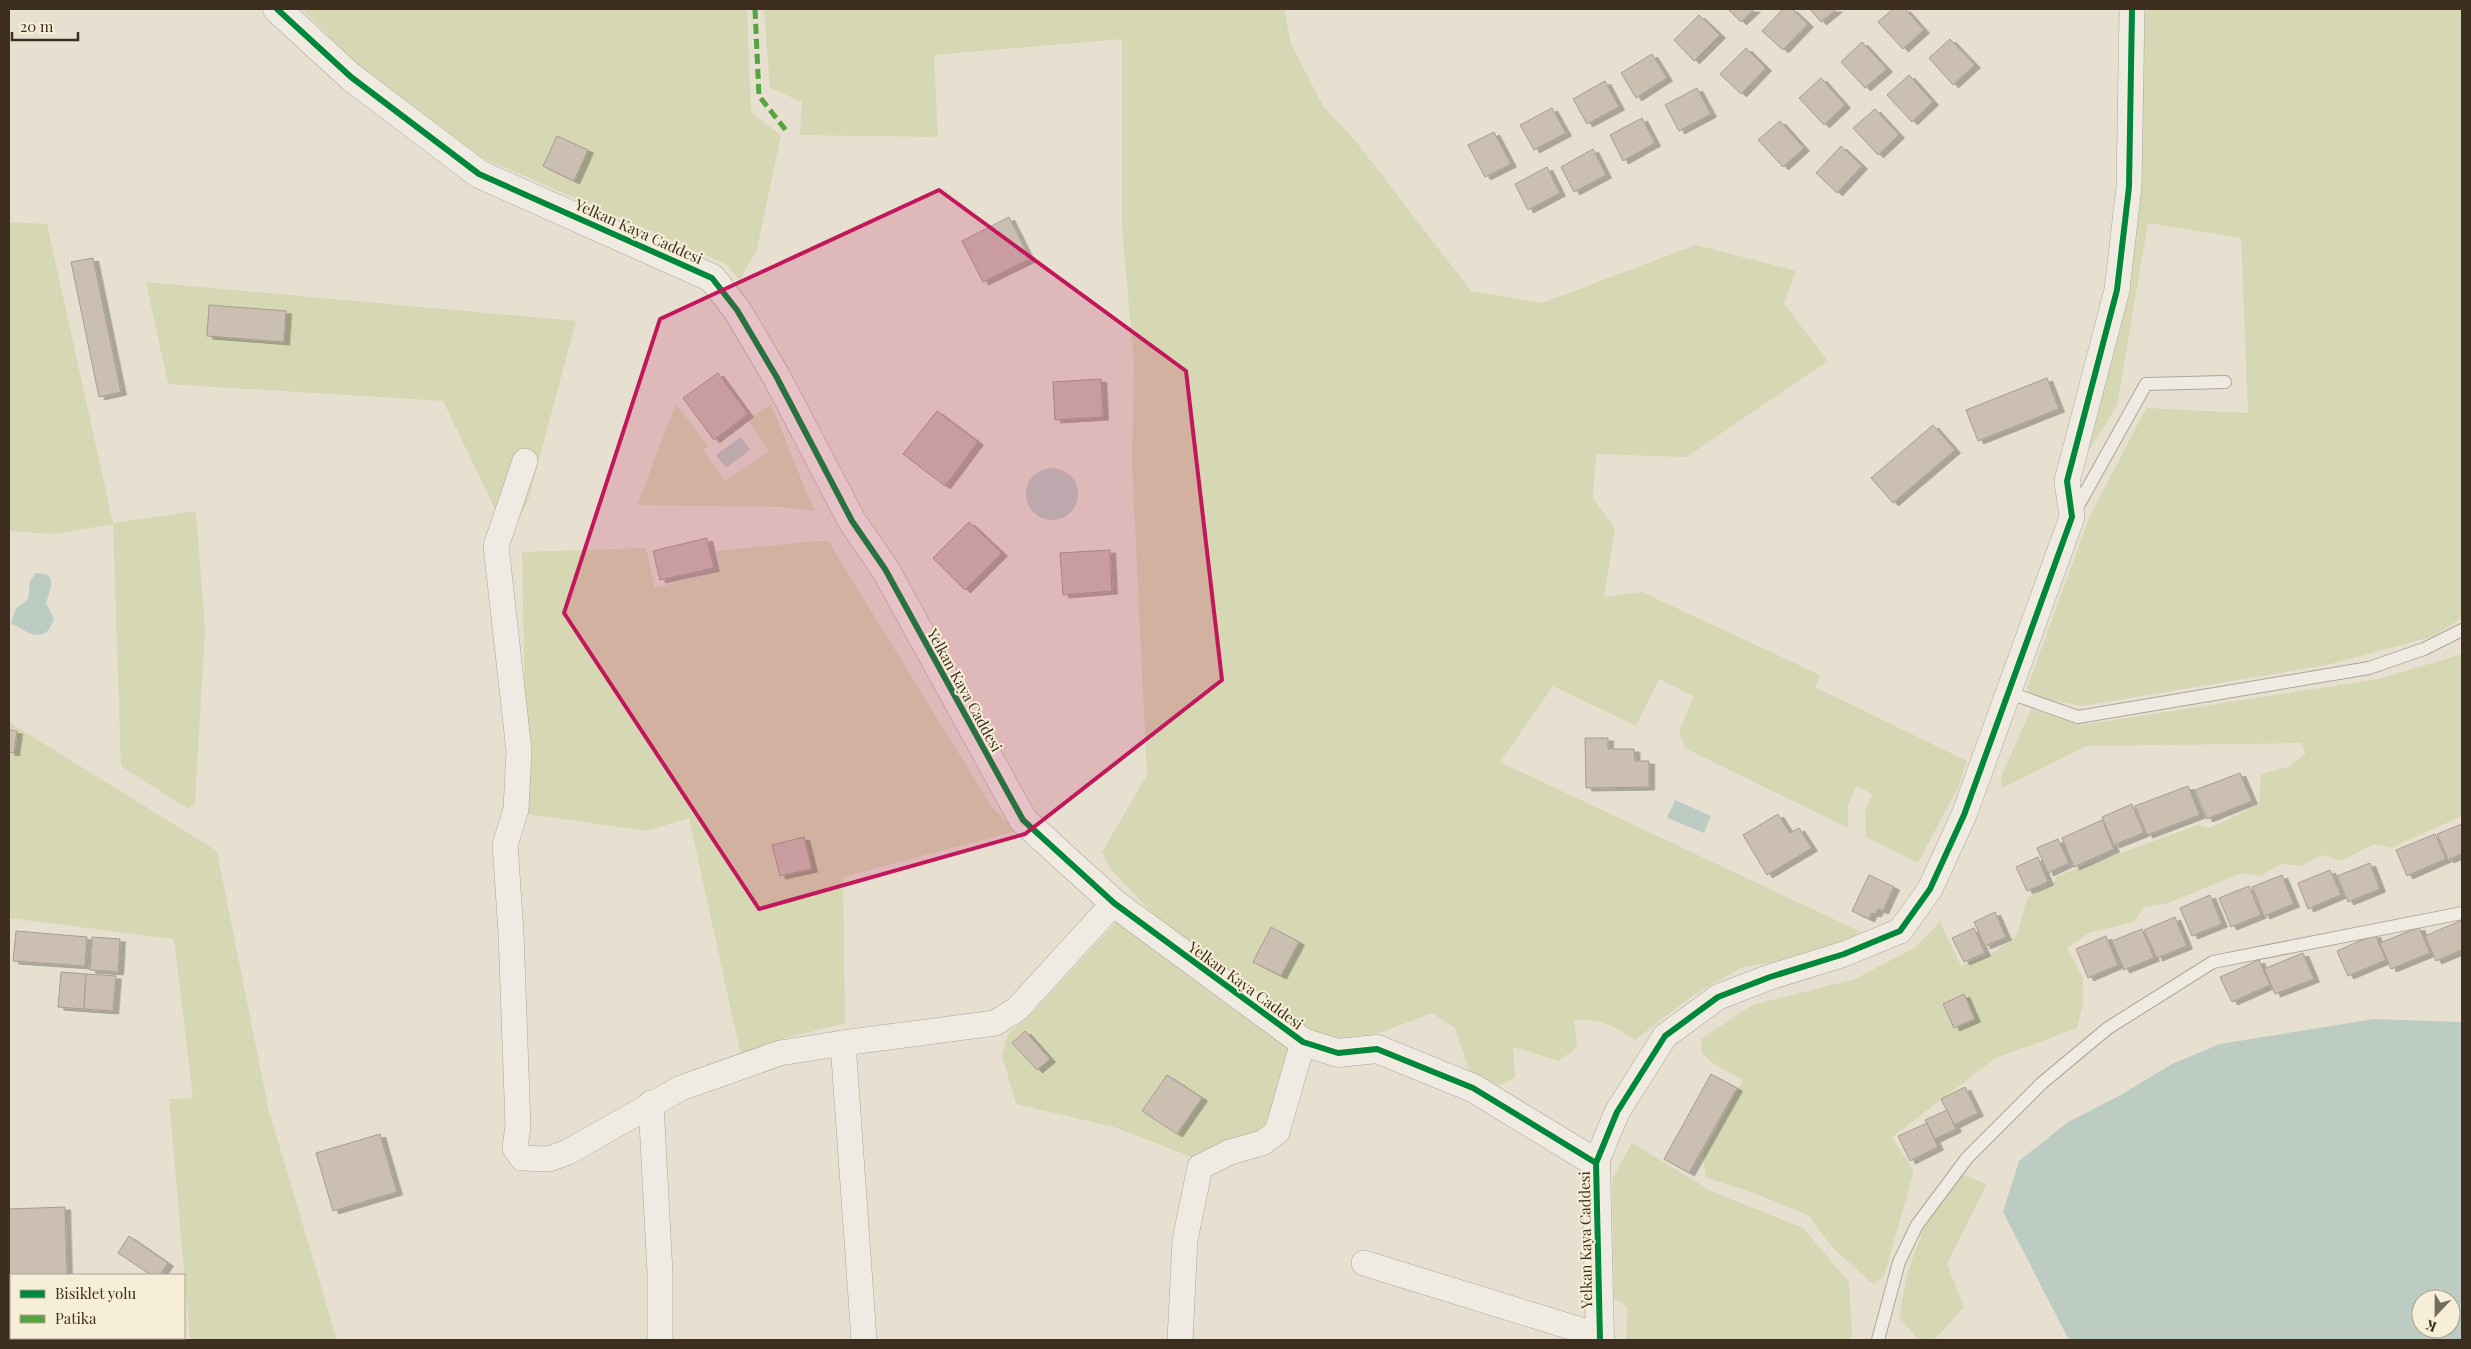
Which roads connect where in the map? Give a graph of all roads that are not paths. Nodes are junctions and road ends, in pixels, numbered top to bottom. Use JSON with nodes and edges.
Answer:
{"nodes":[{"id":1,"x":277,"y":9,"type":"edge"},
{"id":2,"x":2132,"y":9,"type":"edge"},
{"id":3,"x":2225,"y":382,"type":"dead end"},
{"id":4,"x":525,"y":462,"type":"dead end"},
{"id":5,"x":2072,"y":517,"type":"junction"},
{"id":6,"x":2462,"y":630,"type":"edge"},
{"id":7,"x":2010,"y":693,"type":"junction"},
{"id":8,"x":1114,"y":903,"type":"junction"},
{"id":9,"x":2462,"y":913,"type":"edge"},
{"id":10,"x":1303,"y":1042,"type":"junction"},
{"id":11,"x":843,"y":1043,"type":"junction"},
{"id":12,"x":651,"y":1103,"type":"junction"},
{"id":13,"x":1596,"y":1164,"type":"junction"},
{"id":14,"x":1364,"y":1263,"type":"dead end"},
{"id":15,"x":1600,"y":1338,"type":"edge"},
{"id":16,"x":660,"y":1340,"type":"edge"},
{"id":17,"x":864,"y":1340,"type":"edge"},
{"id":18,"x":1180,"y":1340,"type":"edge"},
{"id":19,"x":1878,"y":1340,"type":"edge"}],
"edges":[{"from":1,"to":8,"type":"street","name":"Yelkan Kaya Caddesi"},
{"from":2,"to":5,"type":"street"},
{"from":3,"to":5,"type":"lane"},
{"from":4,"to":12,"type":"street"},
{"from":5,"to":7,"type":"street"},
{"from":6,"to":7,"type":"lane"},
{"from":7,"to":13,"type":"street"},
{"from":8,"to":10,"type":"street","name":"Yelkan Kaya Caddesi"},
{"from":8,"to":11,"type":"street"},
{"from":9,"to":19,"type":"lane"},
{"from":10,"to":13,"type":"street","name":"Yelkan Kaya Caddesi"},
{"from":10,"to":18,"type":"street"},
{"from":11,"to":12,"type":"street"},
{"from":11,"to":17,"type":"street"},
{"from":12,"to":16,"type":"street"},
{"from":13,"to":15,"type":"street","name":"Yelkan Kaya Caddesi"},
{"from":14,"to":15,"type":"street"}]}
